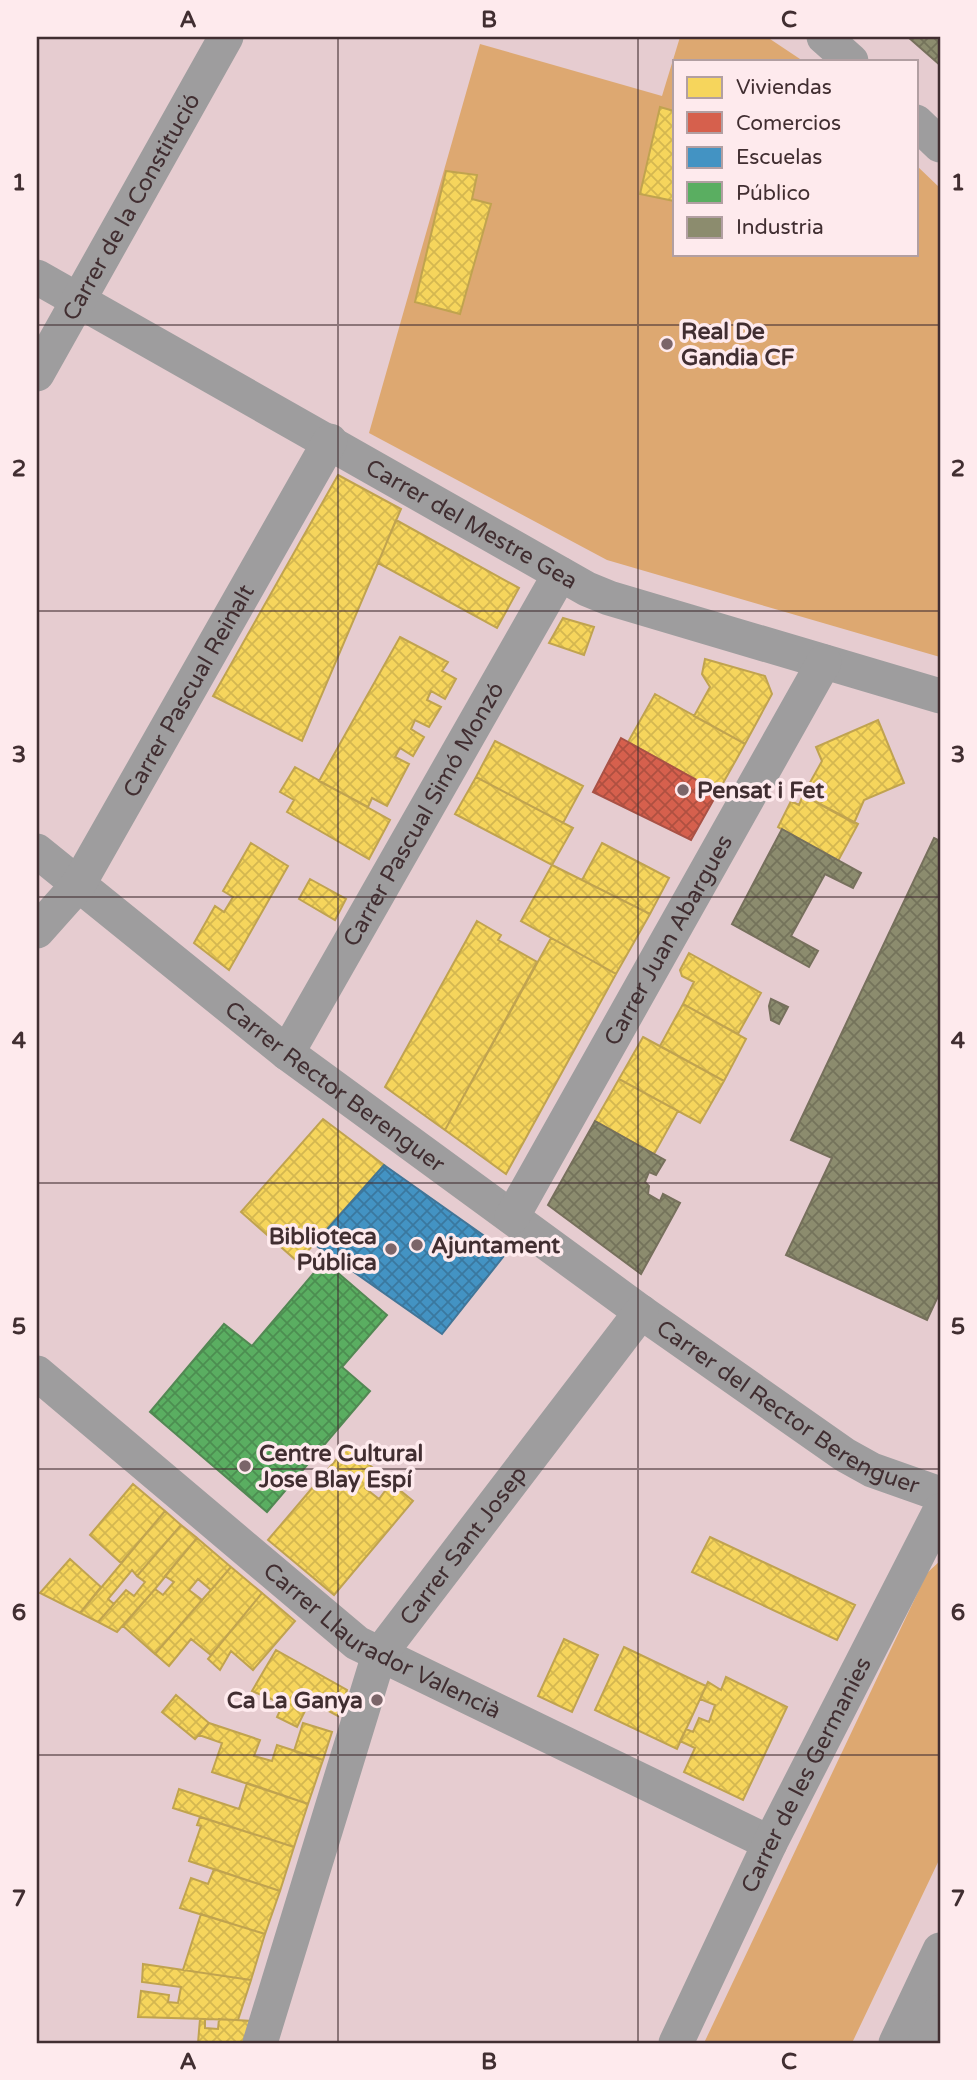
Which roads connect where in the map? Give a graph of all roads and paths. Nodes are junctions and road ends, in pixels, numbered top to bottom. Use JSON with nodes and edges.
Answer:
{"nodes":[{"id":1,"x":226,"y":37,"type":"edge"},
{"id":2,"x":824,"y":37,"type":"edge"},
{"id":3,"x":850,"y":60,"type":"edge"},
{"id":4,"x":918,"y":124,"type":"edge"},
{"id":5,"x":940,"y":145,"type":"edge"},
{"id":6,"x":37,"y":277,"type":"edge"},
{"id":7,"x":79,"y":300,"type":"junction"},
{"id":8,"x":37,"y":374,"type":"edge"},
{"id":9,"x":330,"y":442,"type":"junction"},
{"id":10,"x":560,"y":574,"type":"junction"},
{"id":11,"x":824,"y":662,"type":"junction"},
{"id":12,"x":940,"y":696,"type":"edge"},
{"id":13,"x":37,"y":851,"type":"edge"},
{"id":14,"x":78,"y":885,"type":"junction"},
{"id":15,"x":37,"y":931,"type":"edge"},
{"id":16,"x":287,"y":1053,"type":"junction"},
{"id":17,"x":512,"y":1217,"type":"junction"},
{"id":18,"x":641,"y":1312,"type":"junction"},
{"id":19,"x":37,"y":1373,"type":"edge"},
{"id":20,"x":940,"y":1493,"type":"edge"},
{"id":21,"x":940,"y":1511,"type":"edge"},
{"id":22,"x":379,"y":1655,"type":"junction"},
{"id":23,"x":769,"y":1843,"type":"junction"},
{"id":24,"x":940,"y":1950,"type":"edge"},
{"id":25,"x":940,"y":2012,"type":"edge"},
{"id":26,"x":260,"y":2043,"type":"edge"},
{"id":27,"x":676,"y":2043,"type":"edge"},
{"id":28,"x":896,"y":2043,"type":"edge"},
{"id":29,"x":925,"y":2043,"type":"edge"}],
"edges":[{"from":1,"to":7,"type":"street","name":"Carrer de la Constitució"},
{"from":2,"to":3,"type":"street"},
{"from":4,"to":5,"type":"street"},
{"from":6,"to":7,"type":"street","name":"Carrer del Mestre Gea"},
{"from":7,"to":8,"type":"street","name":"Carrer de la Constitució"},
{"from":7,"to":9,"type":"street","name":"Carrer del Mestre Gea"},
{"from":9,"to":10,"type":"street","name":"Carrer del Mestre Gea"},
{"from":9,"to":14,"type":"street","name":"Carrer Pascual Reinalt"},
{"from":10,"to":11,"type":"street","name":"Carrer del Mestre Gea"},
{"from":10,"to":16,"type":"street","name":"Carrer Pascual Simó Monzó"},
{"from":11,"to":12,"type":"street","name":"Carrer del Mestre Gea"},
{"from":11,"to":17,"type":"street","name":"Carrer Juan Abargues"},
{"from":13,"to":14,"type":"street","name":"Carrer Rector Berenguer"},
{"from":14,"to":15,"type":"street","name":"Carrer Pascual Reinalt"},
{"from":14,"to":16,"type":"street","name":"Carrer Rector Berenguer"},
{"from":16,"to":17,"type":"street","name":"Carrer Rector Berenguer"},
{"from":17,"to":18,"type":"street","name":"Carrer Rector Berenguer"},
{"from":18,"to":20,"type":"street","name":"Carrer del Rector Berenguer"},
{"from":18,"to":22,"type":"street","name":"Carrer Sant Josep"},
{"from":19,"to":22,"type":"street","name":"Carrer Llaurador Valencià"},
{"from":21,"to":23,"type":"street","name":"Carrer de les Germanies"},
{"from":22,"to":23,"type":"street","name":"Carrer Llaurador Valencià"},
{"from":22,"to":26,"type":"street","name":"Carrer Sant Josep"},
{"from":23,"to":27,"type":"street","name":"Carrer de les Germanies"},
{"from":24,"to":28,"type":"street"},
{"from":25,"to":29,"type":"street"}]}
